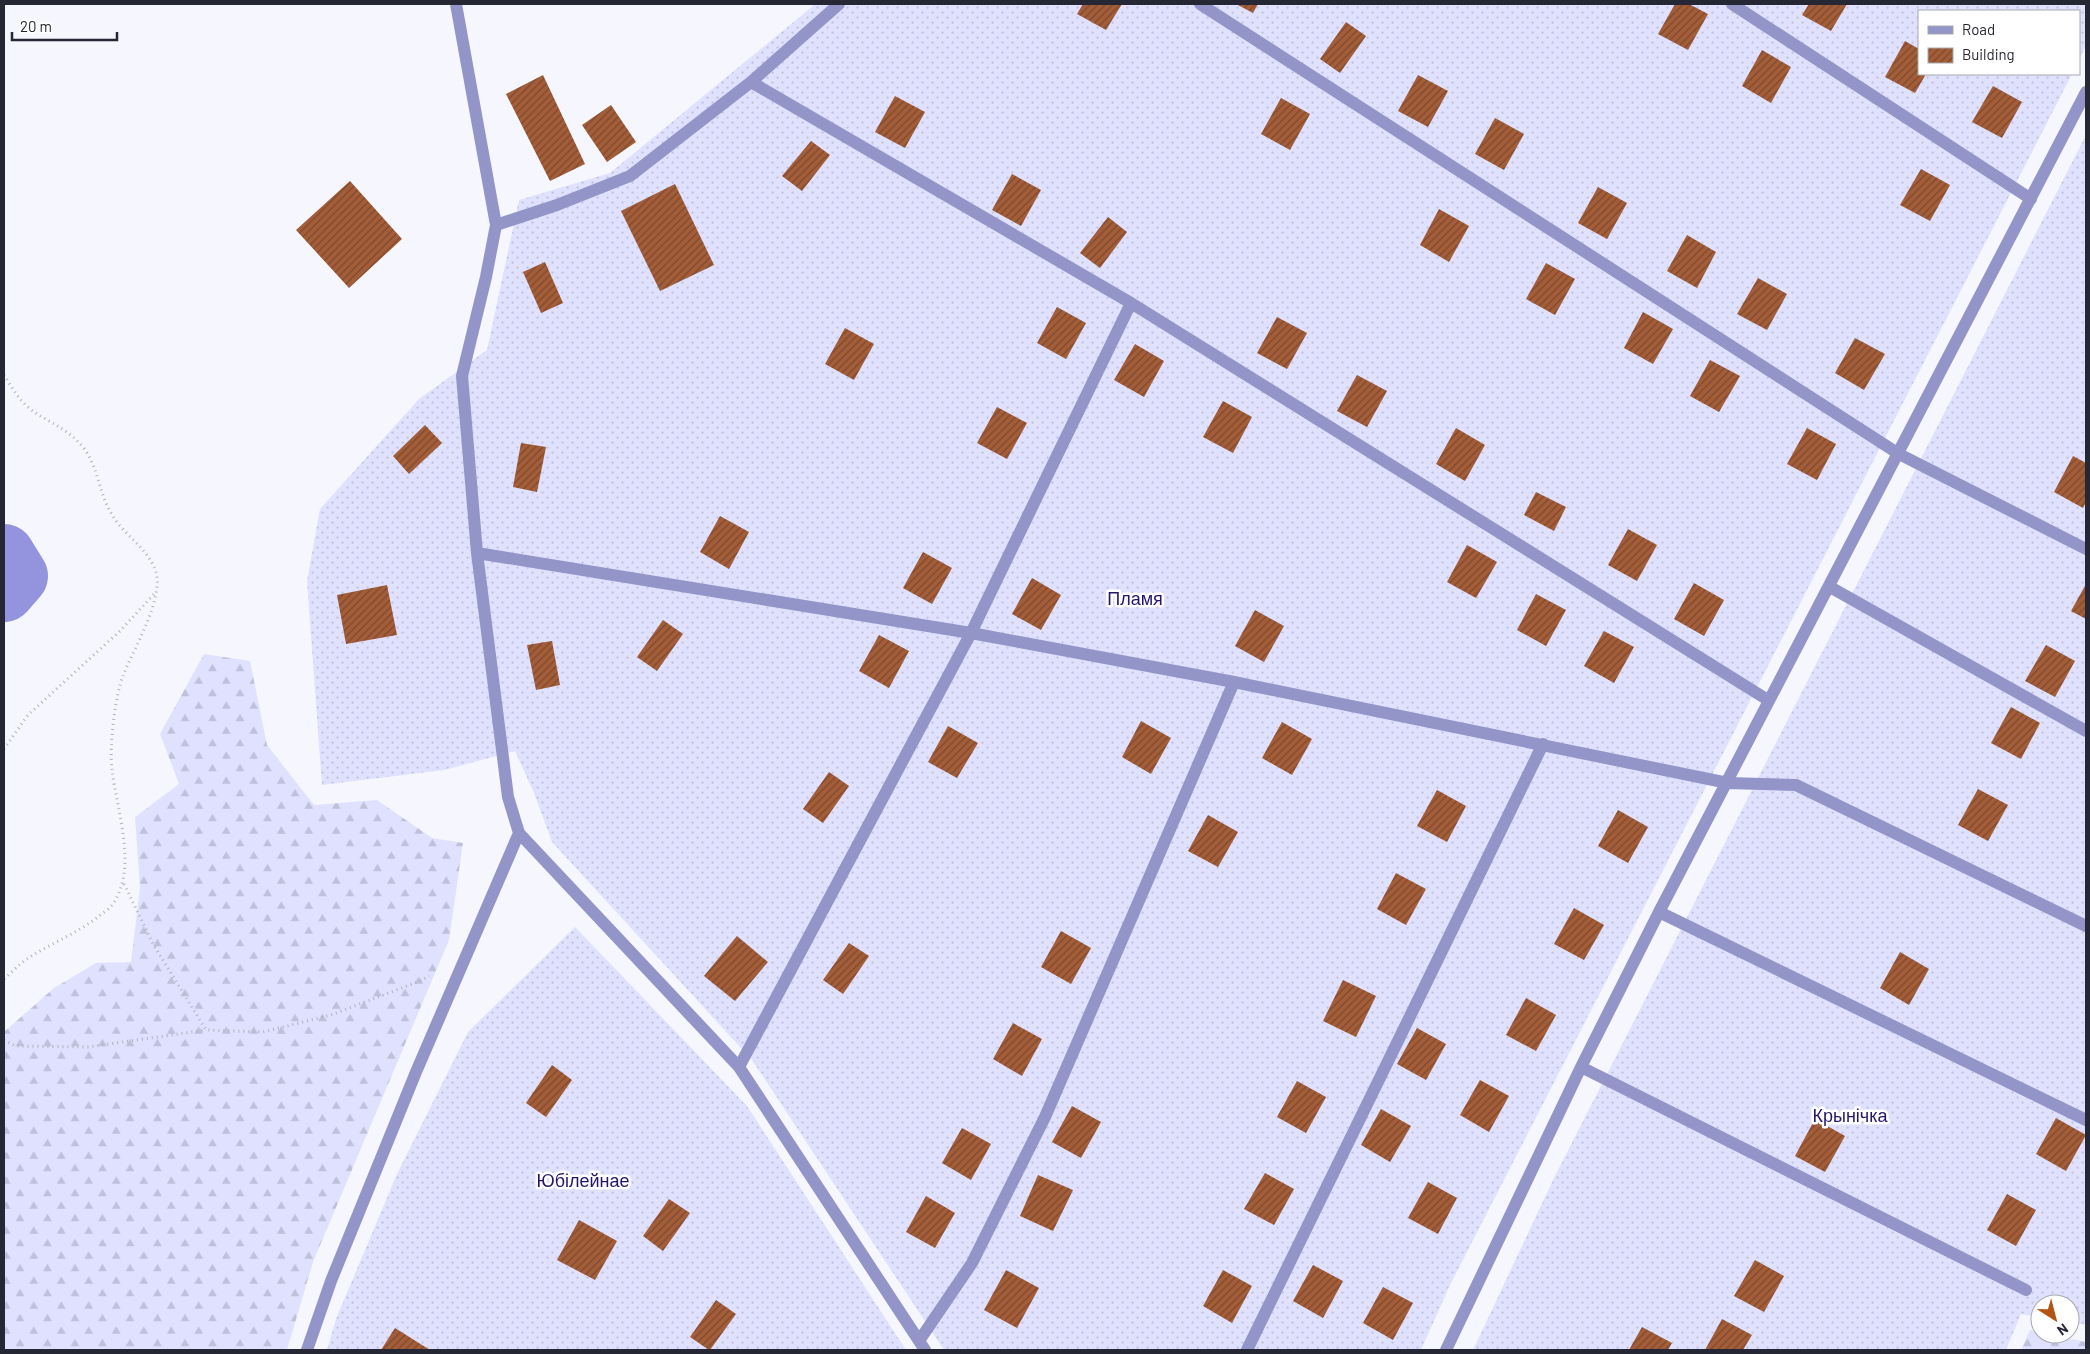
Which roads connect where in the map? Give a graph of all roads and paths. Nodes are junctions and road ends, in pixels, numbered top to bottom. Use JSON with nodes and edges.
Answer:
{"nodes":[{"id":1,"x":456,"y":4,"type":"edge"},
{"id":2,"x":839,"y":4,"type":"edge"},
{"id":3,"x":1200,"y":4,"type":"edge"},
{"id":4,"x":1732,"y":4,"type":"edge"},
{"id":5,"x":751,"y":82,"type":"junction"},
{"id":6,"x":2086,"y":92,"type":"edge"},
{"id":7,"x":2031,"y":199,"type":"junction"},
{"id":8,"x":496,"y":224,"type":"junction"},
{"id":9,"x":1131,"y":303,"type":"junction"},
{"id":10,"x":4,"y":375,"type":"edge"},
{"id":11,"x":1899,"y":454,"type":"junction"},
{"id":12,"x":2086,"y":549,"type":"edge"},
{"id":13,"x":477,"y":553,"type":"junction"},
{"id":14,"x":1830,"y":587,"type":"junction"},
{"id":15,"x":157,"y":590,"type":"junction"},
{"id":16,"x":971,"y":633,"type":"junction"},
{"id":17,"x":1234,"y":682,"type":"junction"},
{"id":18,"x":1768,"y":700,"type":"junction"},
{"id":19,"x":2086,"y":731,"type":"edge"},
{"id":20,"x":1543,"y":744,"type":"junction"},
{"id":21,"x":4,"y":749,"type":"edge"},
{"id":22,"x":1728,"y":783,"type":"junction"},
{"id":23,"x":519,"y":833,"type":"junction"},
{"id":24,"x":123,"y":883,"type":"junction"},
{"id":25,"x":1659,"y":912,"type":"junction"},
{"id":26,"x":2086,"y":926,"type":"edge"},
{"id":27,"x":466,"y":953,"type":"junction"},
{"id":28,"x":4,"y":979,"type":"edge"},
{"id":29,"x":206,"y":1030,"type":"junction"},
{"id":30,"x":4,"y":1040,"type":"edge"},
{"id":31,"x":739,"y":1067,"type":"junction"},
{"id":32,"x":1580,"y":1067,"type":"junction"},
{"id":33,"x":2086,"y":1120,"type":"edge"},
{"id":34,"x":2026,"y":1290,"type":"dead end"},
{"id":35,"x":922,"y":1345,"type":"edge"},
{"id":36,"x":308,"y":1350,"type":"edge"},
{"id":37,"x":1247,"y":1350,"type":"edge"},
{"id":38,"x":1446,"y":1350,"type":"edge"}],
"edges":[{"from":1,"to":8,"type":"street"},
{"from":2,"to":5,"type":"street"},
{"from":3,"to":11,"type":"street"},
{"from":4,"to":7,"type":"street"},
{"from":5,"to":8,"type":"street"},
{"from":5,"to":9,"type":"street"},
{"from":6,"to":7,"type":"street"},
{"from":7,"to":11,"type":"street"},
{"from":8,"to":13,"type":"street"},
{"from":9,"to":16,"type":"street"},
{"from":9,"to":18,"type":"street"},
{"from":10,"to":15,"type":"path"},
{"from":11,"to":12,"type":"street"},
{"from":11,"to":14,"type":"street"},
{"from":13,"to":16,"type":"street"},
{"from":13,"to":23,"type":"street"},
{"from":14,"to":18,"type":"street"},
{"from":14,"to":19,"type":"street"},
{"from":15,"to":21,"type":"path"},
{"from":15,"to":24,"type":"path"},
{"from":16,"to":17,"type":"street"},
{"from":16,"to":31,"type":"street"},
{"from":17,"to":20,"type":"street"},
{"from":17,"to":35,"type":"street"},
{"from":18,"to":22,"type":"street"},
{"from":20,"to":22,"type":"street"},
{"from":20,"to":37,"type":"street"},
{"from":22,"to":25,"type":"street"},
{"from":22,"to":26,"type":"street"},
{"from":23,"to":27,"type":"street"},
{"from":23,"to":31,"type":"street"},
{"from":24,"to":28,"type":"path"},
{"from":24,"to":29,"type":"path"},
{"from":25,"to":32,"type":"street"},
{"from":25,"to":33,"type":"street"},
{"from":27,"to":29,"type":"path"},
{"from":27,"to":36,"type":"street"},
{"from":29,"to":30,"type":"path"},
{"from":31,"to":35,"type":"street"},
{"from":32,"to":34,"type":"street"},
{"from":32,"to":38,"type":"street"}]}
